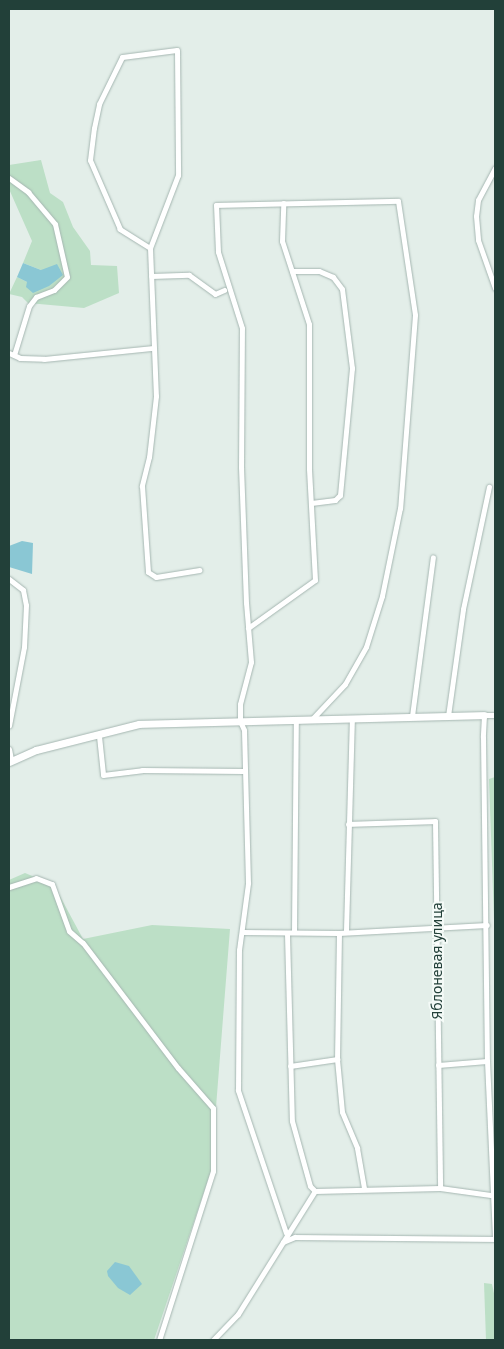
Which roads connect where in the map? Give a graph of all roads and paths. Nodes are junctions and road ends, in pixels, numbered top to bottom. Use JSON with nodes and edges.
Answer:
{"nodes":[{"id":1,"x":495,"y":168,"type":"edge"},
{"id":2,"x":9,"y":178,"type":"edge"},
{"id":3,"x":283,"y":203,"type":"junction"},
{"id":4,"x":150,"y":248,"type":"junction"},
{"id":5,"x":292,"y":271,"type":"junction"},
{"id":6,"x":151,"y":276,"type":"junction"},
{"id":7,"x":495,"y":288,"type":"edge"},
{"id":8,"x":224,"y":290,"type":"dead end"},
{"id":9,"x":153,"y":348,"type":"junction"},
{"id":10,"x":12,"y":354,"type":"edge"},
{"id":11,"x":489,"y":486,"type":"dead end"},
{"id":12,"x":311,"y":503,"type":"junction"},
{"id":13,"x":433,"y":557,"type":"dead end"},
{"id":14,"x":199,"y":570,"type":"dead end"},
{"id":15,"x":9,"y":580,"type":"edge"},
{"id":16,"x":248,"y":628,"type":"junction"},
{"id":17,"x":495,"y":714,"type":"edge"},
{"id":18,"x":484,"y":715,"type":"junction"},
{"id":19,"x":412,"y":716,"type":"junction"},
{"id":20,"x":448,"y":716,"type":"junction"},
{"id":21,"x":352,"y":718,"type":"junction"},
{"id":22,"x":312,"y":719,"type":"junction"},
{"id":23,"x":240,"y":721,"type":"junction"},
{"id":24,"x":296,"y":721,"type":"junction"},
{"id":25,"x":9,"y":726,"type":"edge"},
{"id":26,"x":99,"y":736,"type":"junction"},
{"id":27,"x":9,"y":749,"type":"edge"},
{"id":28,"x":10,"y":761,"type":"edge"},
{"id":29,"x":243,"y":771,"type":"junction"},
{"id":30,"x":348,"y":824,"type":"junction"},
{"id":31,"x":9,"y":887,"type":"edge"},
{"id":32,"x":487,"y":925,"type":"junction"},
{"id":33,"x":439,"y":929,"type":"junction"},
{"id":34,"x":346,"y":930,"type":"junction"},
{"id":35,"x":242,"y":932,"type":"junction"},
{"id":36,"x":294,"y":932,"type":"junction"},
{"id":37,"x":339,"y":933,"type":"junction"},
{"id":38,"x":287,"y":934,"type":"junction"},
{"id":39,"x":337,"y":1060,"type":"junction"},
{"id":40,"x":487,"y":1061,"type":"junction"},
{"id":41,"x":438,"y":1065,"type":"junction"},
{"id":42,"x":290,"y":1066,"type":"junction"},
{"id":43,"x":364,"y":1188,"type":"junction"},
{"id":44,"x":440,"y":1188,"type":"junction"},
{"id":45,"x":315,"y":1191,"type":"junction"},
{"id":46,"x":492,"y":1195,"type":"junction"},
{"id":47,"x":495,"y":1230,"type":"edge"},
{"id":48,"x":286,"y":1233,"type":"junction"},
{"id":49,"x":495,"y":1239,"type":"edge"},
{"id":50,"x":283,"y":1242,"type":"junction"},
{"id":51,"x":159,"y":1340,"type":"edge"},
{"id":52,"x":213,"y":1340,"type":"edge"}],
"edges":[{"from":1,"to":7,"type":"street"},
{"from":2,"to":10,"type":"street"},
{"from":3,"to":5,"type":"street"},
{"from":3,"to":16,"type":"street"},
{"from":3,"to":22,"type":"street"},
{"from":4,"to":4,"type":"street"},
{"from":4,"to":6,"type":"street"},
{"from":5,"to":12,"type":"street"},
{"from":5,"to":12,"type":"street"},
{"from":6,"to":8,"type":"street"},
{"from":6,"to":9,"type":"street"},
{"from":9,"to":10,"type":"street"},
{"from":9,"to":14,"type":"street"},
{"from":11,"to":20,"type":"street"},
{"from":12,"to":16,"type":"street"},
{"from":13,"to":19,"type":"street"},
{"from":15,"to":25,"type":"street"},
{"from":16,"to":23,"type":"street"},
{"from":17,"to":18,"type":"street"},
{"from":18,"to":20,"type":"street"},
{"from":18,"to":32,"type":"street"},
{"from":19,"to":20,"type":"street"},
{"from":19,"to":21,"type":"street"},
{"from":21,"to":22,"type":"street"},
{"from":21,"to":30,"type":"street"},
{"from":22,"to":24,"type":"street"},
{"from":23,"to":24,"type":"street"},
{"from":23,"to":26,"type":"street"},
{"from":23,"to":29,"type":"street"},
{"from":24,"to":36,"type":"street"},
{"from":26,"to":28,"type":"street"},
{"from":26,"to":29,"type":"street"},
{"from":27,"to":28,"type":"street"},
{"from":29,"to":35,"type":"street"},
{"from":30,"to":33,"type":"street","name":"Яблоневая улица"},
{"from":30,"to":34,"type":"street"},
{"from":31,"to":51,"type":"street"},
{"from":32,"to":33,"type":"street"},
{"from":32,"to":40,"type":"street"},
{"from":33,"to":34,"type":"street"},
{"from":33,"to":41,"type":"street","name":"Яблоневая улица"},
{"from":34,"to":37,"type":"street"},
{"from":35,"to":38,"type":"street"},
{"from":35,"to":48,"type":"street"},
{"from":36,"to":37,"type":"street"},
{"from":36,"to":38,"type":"street"},
{"from":37,"to":39,"type":"street"},
{"from":38,"to":42,"type":"street"},
{"from":39,"to":42,"type":"street"},
{"from":39,"to":43,"type":"street"},
{"from":40,"to":41,"type":"street"},
{"from":40,"to":46,"type":"street"},
{"from":41,"to":44,"type":"street","name":"Яблоневая улица"},
{"from":42,"to":45,"type":"street"},
{"from":43,"to":44,"type":"street"},
{"from":43,"to":45,"type":"street"},
{"from":44,"to":46,"type":"street"},
{"from":45,"to":48,"type":"street"},
{"from":46,"to":47,"type":"street"},
{"from":47,"to":49,"type":"street"},
{"from":48,"to":50,"type":"street"},
{"from":49,"to":50,"type":"street"},
{"from":50,"to":52,"type":"street"}]}
